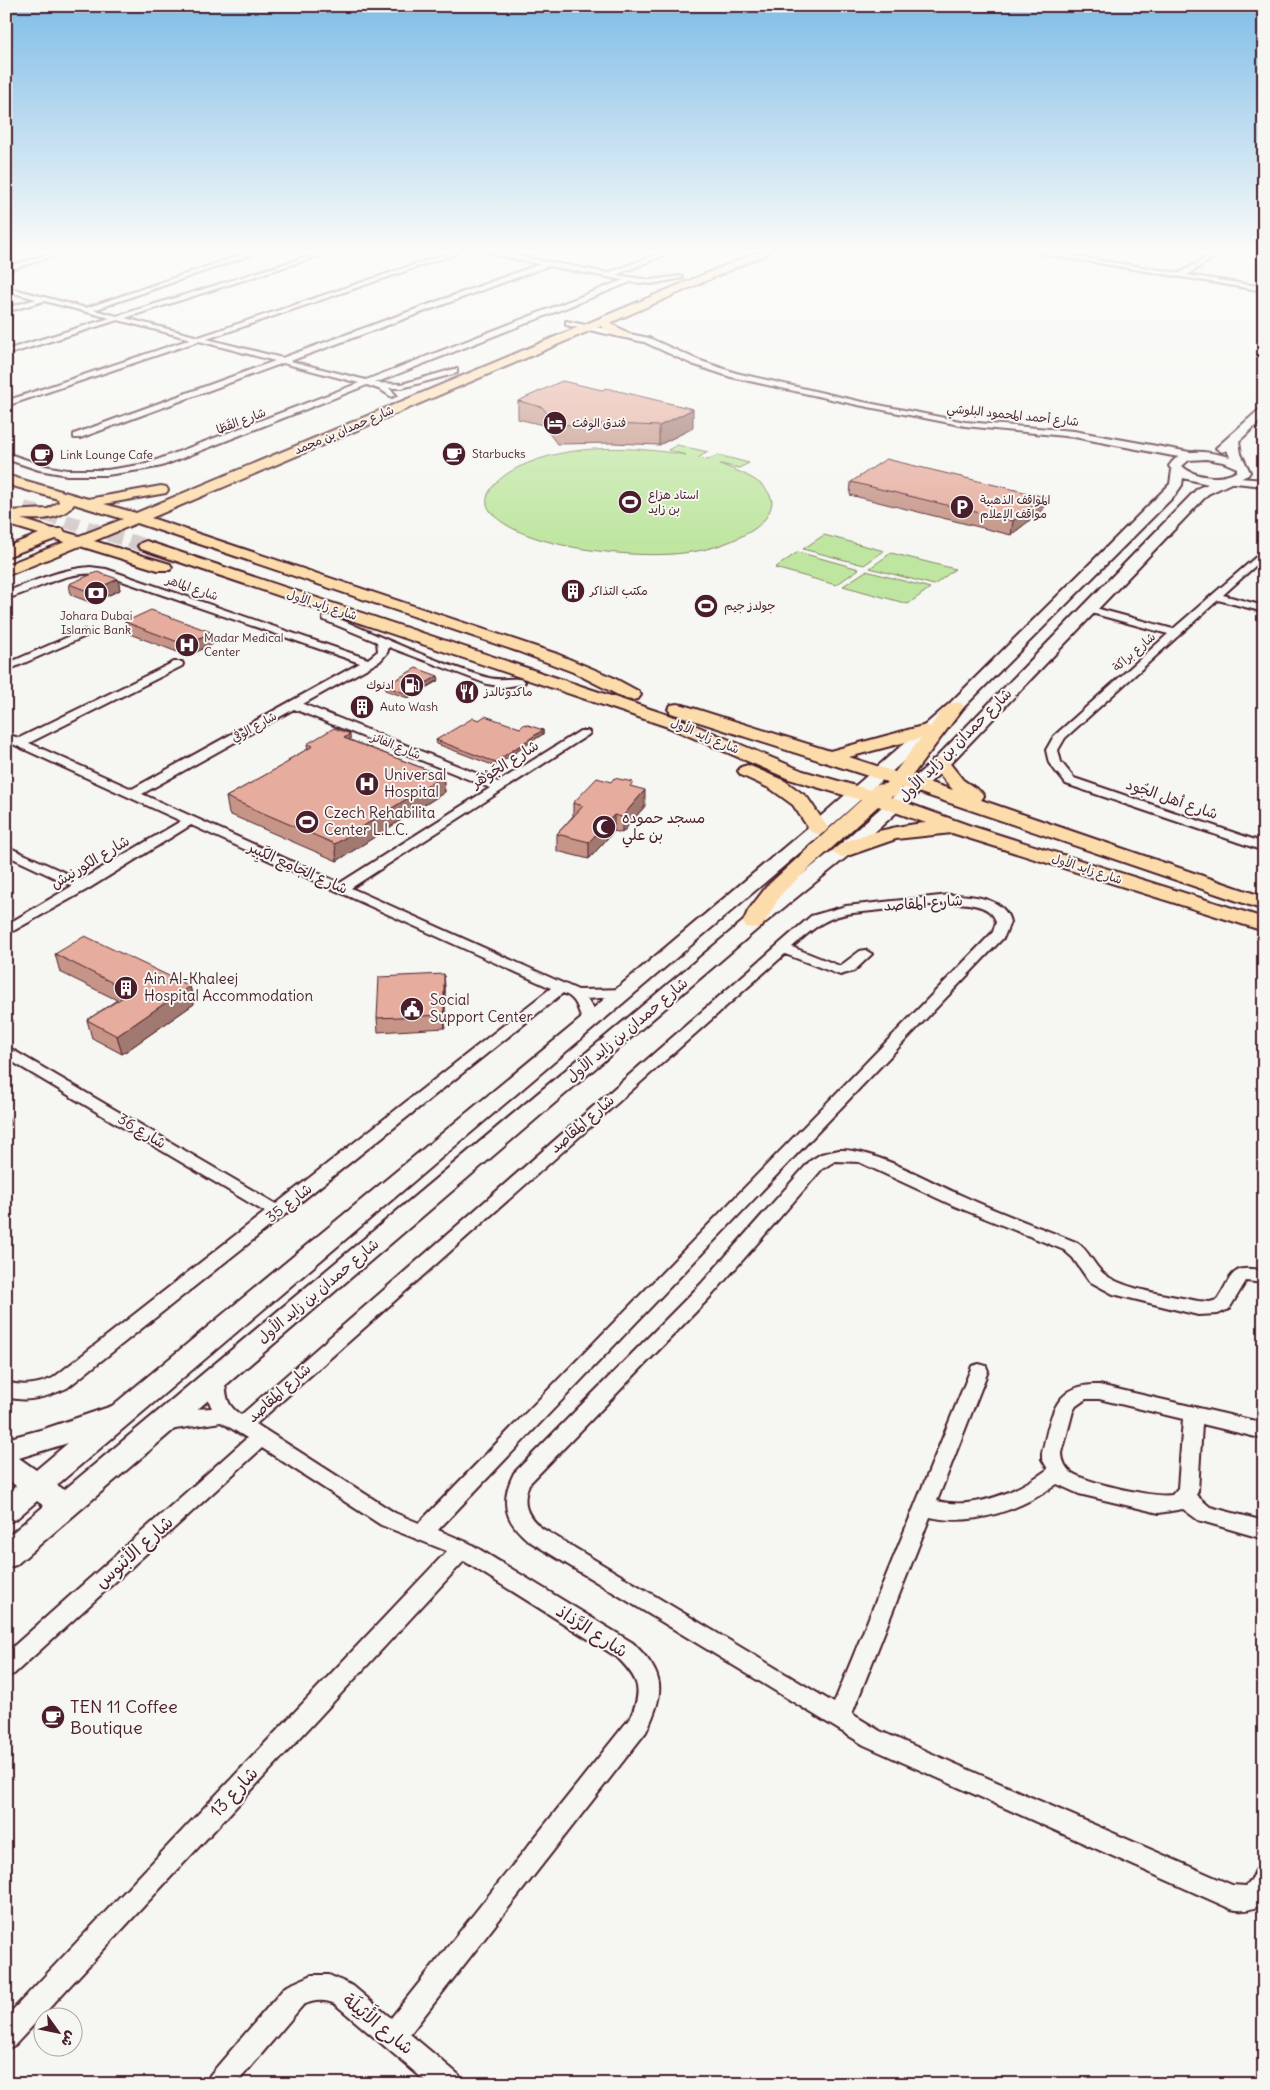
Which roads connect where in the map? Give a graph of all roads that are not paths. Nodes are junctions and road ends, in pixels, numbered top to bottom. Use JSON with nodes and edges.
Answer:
{"nodes":[{"id":1,"x":164,"y":351,"type":"edge"},
{"id":2,"x":241,"y":351,"type":"edge"},
{"id":3,"x":309,"y":351,"type":"edge"},
{"id":4,"x":451,"y":351,"type":"edge"},
{"id":5,"x":510,"y":351,"type":"edge"},
{"id":6,"x":521,"y":351,"type":"edge"},
{"id":7,"x":532,"y":351,"type":"edge"},
{"id":8,"x":648,"y":351,"type":"edge"},
{"id":9,"x":670,"y":351,"type":"edge"},
{"id":10,"x":280,"y":361,"type":"junction"},
{"id":11,"x":504,"y":362,"type":"junction"},
{"id":12,"x":454,"y":371,"type":"junction"},
{"id":13,"x":368,"y":383,"type":"junction"},
{"id":14,"x":377,"y":386,"type":"junction"},
{"id":15,"x":387,"y":397,"type":"joint"},
{"id":16,"x":6,"y":404,"type":"edge"},
{"id":17,"x":1264,"y":411,"type":"edge"},
{"id":18,"x":76,"y":436,"type":"dead end"},
{"id":19,"x":1233,"y":440,"type":"junction"},
{"id":20,"x":6,"y":456,"type":"edge"},
{"id":21,"x":1196,"y":456,"type":"junction"},
{"id":22,"x":241,"y":460,"type":"dead end"},
{"id":23,"x":1177,"y":468,"type":"junction"},
{"id":24,"x":1242,"y":468,"type":"junction"},
{"id":25,"x":6,"y":479,"type":"edge"},
{"id":26,"x":1264,"y":479,"type":"edge"},
{"id":27,"x":1226,"y":480,"type":"junction"},
{"id":28,"x":1264,"y":483,"type":"edge"},
{"id":29,"x":6,"y":491,"type":"edge"},
{"id":30,"x":63,"y":495,"type":"junction"},
{"id":31,"x":40,"y":501,"type":"tunnel mouth"},
{"id":32,"x":82,"y":501,"type":"junction"},
{"id":33,"x":6,"y":503,"type":"edge"},
{"id":34,"x":172,"y":503,"type":"junction"},
{"id":35,"x":24,"y":508,"type":"tunnel mouth"},
{"id":36,"x":6,"y":514,"type":"edge"},
{"id":37,"x":123,"y":514,"type":"junction"},
{"id":38,"x":6,"y":519,"type":"edge"},
{"id":39,"x":78,"y":530,"type":"junction"},
{"id":40,"x":192,"y":536,"type":"junction"},
{"id":41,"x":162,"y":539,"type":"tunnel mouth"},
{"id":42,"x":146,"y":546,"type":"tunnel mouth"},
{"id":43,"x":6,"y":550,"type":"edge"},
{"id":44,"x":116,"y":553,"type":"junction"},
{"id":45,"x":1264,"y":553,"type":"edge"},
{"id":46,"x":14,"y":564,"type":"edge"},
{"id":47,"x":6,"y":571,"type":"edge"},
{"id":48,"x":6,"y":596,"type":"edge"},
{"id":49,"x":1218,"y":596,"type":"junction"},
{"id":50,"x":1088,"y":609,"type":"junction"},
{"id":51,"x":1264,"y":609,"type":"edge"},
{"id":52,"x":328,"y":618,"type":"junction"},
{"id":53,"x":84,"y":633,"type":"dead end"},
{"id":54,"x":1177,"y":633,"type":"junction"},
{"id":55,"x":382,"y":641,"type":"junction"},
{"id":56,"x":418,"y":656,"type":"junction"},
{"id":57,"x":373,"y":661,"type":"junction"},
{"id":58,"x":178,"y":664,"type":"dead end"},
{"id":59,"x":6,"y":668,"type":"edge"},
{"id":60,"x":519,"y":682,"type":"junction"},
{"id":61,"x":632,"y":695,"type":"junction"},
{"id":62,"x":294,"y":705,"type":"junction"},
{"id":63,"x":955,"y":707,"type":"junction"},
{"id":64,"x":676,"y":731,"type":"junction"},
{"id":65,"x":926,"y":731,"type":"junction"},
{"id":66,"x":584,"y":733,"type":"dead end"},
{"id":67,"x":6,"y":737,"type":"edge"},
{"id":68,"x":19,"y":743,"type":"junction"},
{"id":69,"x":829,"y":757,"type":"junction"},
{"id":70,"x":940,"y":764,"type":"junction"},
{"id":71,"x":1070,"y":780,"type":"joint"},
{"id":72,"x":500,"y":787,"type":"junction"},
{"id":73,"x":887,"y":789,"type":"junction"},
{"id":74,"x":133,"y":794,"type":"junction"},
{"id":75,"x":1001,"y":813,"type":"junction"},
{"id":76,"x":191,"y":820,"type":"junction"},
{"id":77,"x":818,"y":828,"type":"junction"},
{"id":78,"x":964,"y":830,"type":"junction"},
{"id":79,"x":1264,"y":847,"type":"edge"},
{"id":80,"x":6,"y":850,"type":"edge"},
{"id":81,"x":843,"y":851,"type":"junction"},
{"id":82,"x":1122,"y":855,"type":"junction"},
{"id":83,"x":82,"y":886,"type":"junction"},
{"id":84,"x":341,"y":888,"type":"junction"},
{"id":85,"x":1264,"y":904,"type":"edge"},
{"id":86,"x":754,"y":922,"type":"junction"},
{"id":87,"x":1264,"y":925,"type":"edge"},
{"id":88,"x":6,"y":931,"type":"edge"},
{"id":89,"x":782,"y":948,"type":"junction"},
{"id":90,"x":865,"y":954,"type":"dead end"},
{"id":91,"x":569,"y":991,"type":"junction"},
{"id":92,"x":626,"y":992,"type":"junction"},
{"id":93,"x":590,"y":1022,"type":"junction"},
{"id":94,"x":6,"y":1051,"type":"edge"},
{"id":95,"x":277,"y":1212,"type":"junction"},
{"id":96,"x":1264,"y":1277,"type":"edge"},
{"id":97,"x":980,"y":1371,"type":"dead end"},
{"id":98,"x":214,"y":1379,"type":"junction"},
{"id":99,"x":6,"y":1389,"type":"edge"},
{"id":100,"x":124,"y":1412,"type":"junction"},
{"id":101,"x":1193,"y":1414,"type":"junction"},
{"id":102,"x":233,"y":1420,"type":"junction"},
{"id":103,"x":162,"y":1424,"type":"junction"},
{"id":104,"x":1264,"y":1431,"type":"edge"},
{"id":105,"x":261,"y":1438,"type":"junction"},
{"id":106,"x":6,"y":1450,"type":"edge"},
{"id":107,"x":6,"y":1463,"type":"edge"},
{"id":108,"x":1059,"y":1472,"type":"junction"},
{"id":109,"x":37,"y":1486,"type":"junction"},
{"id":110,"x":1184,"y":1497,"type":"junction"},
{"id":111,"x":65,"y":1506,"type":"junction"},
{"id":112,"x":8,"y":1507,"type":"edge"},
{"id":113,"x":925,"y":1507,"type":"junction"},
{"id":114,"x":39,"y":1528,"type":"junction"},
{"id":115,"x":1264,"y":1530,"type":"edge"},
{"id":116,"x":423,"y":1532,"type":"junction"},
{"id":117,"x":462,"y":1549,"type":"junction"},
{"id":118,"x":6,"y":1556,"type":"edge"},
{"id":119,"x":6,"y":1667,"type":"edge"},
{"id":120,"x":839,"y":1719,"type":"junction"},
{"id":121,"x":1264,"y":1878,"type":"edge"},
{"id":122,"x":393,"y":2035,"type":"junction"},
{"id":123,"x":6,"y":2036,"type":"edge"},
{"id":124,"x":219,"y":2084,"type":"edge"},
{"id":125,"x":450,"y":2084,"type":"edge"}],
"edges":[{"from":1,"to":16,"type":"street"},
{"from":2,"to":10,"type":"street"},
{"from":3,"to":10,"type":"street"},
{"from":4,"to":13,"type":"street","name":"شارع القَطَا"},
{"from":5,"to":12,"type":"main road","name":"شارع حمدان بن محمد"},
{"from":6,"to":11,"type":"main road"},
{"from":7,"to":11,"type":"main road","name":"شارع حمدان بن محمد"},
{"from":8,"to":23,"type":"street","name":"شارع أحمد المحمود البلوشي"},
{"from":9,"to":21,"type":"street","name":"شارع أحمد المحمود البلوشي"},
{"from":10,"to":13,"type":"street"},
{"from":10,"to":18,"type":"street"},
{"from":11,"to":34,"type":"main road","name":"شارع حمدان بن محمد"},
{"from":12,"to":14,"type":"street"},
{"from":12,"to":15,"type":"main road","name":"شارع حمدان بن محمد"},
{"from":13,"to":14,"type":"street"},
{"from":13,"to":20,"type":"street","name":"شارع القَطَا"},
{"from":14,"to":15,"type":"street"},
{"from":17,"to":19,"type":"main road"},
{"from":19,"to":21,"type":"main road"},
{"from":19,"to":24,"type":"main road"},
{"from":21,"to":23,"type":"main road"},
{"from":21,"to":24,"type":"main road"},
{"from":22,"to":37,"type":"main road"},
{"from":23,"to":27,"type":"main road"},
{"from":23,"to":63,"type":"main road","name":"شارع حمدان بن زايد الأول"},
{"from":24,"to":26,"type":"street"},
{"from":24,"to":27,"type":"main road","name":"شارع حمدان بن زايد الأول"},
{"from":25,"to":30,"type":"main road"},
{"from":27,"to":28,"type":"street"},
{"from":27,"to":50,"type":"main road","name":"شارع حمدان بن زايد الأول"},
{"from":29,"to":31,"type":"main road"},
{"from":30,"to":32,"type":"main road"},
{"from":30,"to":36,"type":"main road"},
{"from":32,"to":37,"type":"main road"},
{"from":32,"to":37,"type":"main road"},
{"from":33,"to":35,"type":"main road"},
{"from":34,"to":37,"type":"main road","name":"شارع حمدان بن محمد"},
{"from":34,"to":40,"type":"main road"},
{"from":36,"to":39,"type":"main road"},
{"from":37,"to":39,"type":"main road"},
{"from":37,"to":39,"type":"main road"},
{"from":37,"to":40,"type":"main road"},
{"from":38,"to":39,"type":"main road"},
{"from":38,"to":43,"type":"main road"},
{"from":39,"to":43,"type":"main road"},
{"from":39,"to":44,"type":"main road"},
{"from":39,"to":46,"type":"main road"},
{"from":40,"to":61,"type":"main road"},
{"from":41,"to":61,"type":"main road","name":"شارع زايد الأول"},
{"from":42,"to":64,"type":"main road","name":"شارع زايد الأول"},
{"from":44,"to":46,"type":"main road"},
{"from":44,"to":52,"type":"main road"},
{"from":45,"to":49,"type":"street","name":"شارع براكة"},
{"from":46,"to":47,"type":"main road"},
{"from":48,"to":57,"type":"street","name":"شارع الماهر"},
{"from":49,"to":51,"type":"street"},
{"from":49,"to":54,"type":"street","name":"شارع براكة"},
{"from":50,"to":54,"type":"street"},
{"from":50,"to":70,"type":"main road","name":"شارع حمدان بن زايد الأول"},
{"from":52,"to":55,"type":"street"},
{"from":52,"to":60,"type":"main road"},
{"from":53,"to":59,"type":"street"},
{"from":54,"to":71,"type":"street","name":"شارع براكة"},
{"from":55,"to":56,"type":"street"},
{"from":55,"to":57,"type":"street"},
{"from":56,"to":57,"type":"street","name":"شارع الوفي"},
{"from":56,"to":60,"type":"street"},
{"from":57,"to":62,"type":"street","name":"شارع الوفي"},
{"from":58,"to":68,"type":"street"},
{"from":60,"to":64,"type":"main road"},
{"from":61,"to":69,"type":"main road","name":"شارع زايد الأول"},
{"from":62,"to":72,"type":"street","name":"شارع الفائز"},
{"from":62,"to":74,"type":"street","name":"شارع الوفي"},
{"from":63,"to":65,"type":"main road","name":"شارع حمدان بن زايد الأول"},
{"from":63,"to":73,"type":"main road"},
{"from":64,"to":73,"type":"main road"},
{"from":64,"to":73,"type":"main road","name":"شارع زايد الأول"},
{"from":64,"to":77,"type":"main road"},
{"from":65,"to":69,"type":"main road"},
{"from":65,"to":73,"type":"main road","name":"شارع حمدان بن زايد الأول"},
{"from":66,"to":72,"type":"street","name":"شارع الجَوْهَر"},
{"from":67,"to":68,"type":"street","name":"شارع الجَامِع الكَبِير"},
{"from":68,"to":74,"type":"street","name":"شارع الجَامِع الكَبِير"},
{"from":69,"to":73,"type":"main road","name":"شارع زايد الأول"},
{"from":70,"to":73,"type":"main road","name":"شارع حمدان بن زايد الأول"},
{"from":70,"to":75,"type":"main road"},
{"from":71,"to":79,"type":"street","name":"شارع أهل الجُود"},
{"from":72,"to":84,"type":"street","name":"شارع الجَوْهَر"},
{"from":73,"to":75,"type":"main road","name":"شارع زايد الأول"},
{"from":73,"to":77,"type":"main road","name":"شارع حمدان بن زايد الأول"},
{"from":73,"to":78,"type":"main road","name":"شارع زايد الأول"},
{"from":73,"to":81,"type":"main road","name":"شارع حمدان بن زايد الأول"},
{"from":73,"to":82,"type":"main road"},
{"from":73,"to":86,"type":"main road"},
{"from":74,"to":76,"type":"street","name":"شارع الجَامِع الكَبِير"},
{"from":75,"to":82,"type":"main road","name":"شارع زايد الأول"},
{"from":76,"to":83,"type":"street","name":"شارع الكورنيش"},
{"from":76,"to":84,"type":"street","name":"شارع الجَامِع الكَبِير"},
{"from":77,"to":92,"type":"main road","name":"شارع حمدان بن زايد الأول"},
{"from":78,"to":81,"type":"main road"},
{"from":78,"to":87,"type":"main road","name":"شارع زايد الأول"},
{"from":80,"to":83,"type":"street"},
{"from":81,"to":86,"type":"main road","name":"شارع حمدان بن زايد الأول"},
{"from":82,"to":85,"type":"main road","name":"شارع زايد الأول"},
{"from":83,"to":88,"type":"street","name":"شارع الكورنيش"},
{"from":84,"to":91,"type":"street","name":"شارع الجَامِع الكَبِير"},
{"from":86,"to":98,"type":"main road","name":"شارع حمدان بن زايد الأول"},
{"from":89,"to":90,"type":"street"},
{"from":89,"to":102,"type":"street","name":"شارع المقاصد"},
{"from":89,"to":116,"type":"street","name":"شارع المقاصد"},
{"from":91,"to":92,"type":"street","name":"شارع الجَامِع الكَبِير"},
{"from":91,"to":93,"type":"street"},
{"from":91,"to":95,"type":"street","name":"شارع 35"},
{"from":92,"to":93,"type":"main road","name":"شارع حمدان بن زايد الأول"},
{"from":93,"to":100,"type":"main road","name":"شارع حمدان بن زايد الأول"},
{"from":94,"to":95,"type":"street","name":"شارع 36"},
{"from":95,"to":99,"type":"street","name":"شارع 35"},
{"from":96,"to":120,"type":"street"},
{"from":97,"to":113,"type":"street"},
{"from":98,"to":102,"type":"street"},
{"from":98,"to":103,"type":"main road","name":"شارع حمدان بن زايد الأول"},
{"from":100,"to":106,"type":"main road"},
{"from":100,"to":109,"type":"main road","name":"شارع حمدان بن زايد الأول"},
{"from":101,"to":104,"type":"street"},
{"from":101,"to":108,"type":"street"},
{"from":101,"to":110,"type":"street"},
{"from":102,"to":103,"type":"street"},
{"from":102,"to":105,"type":"street","name":"شارع الرَّذاذ"},
{"from":103,"to":111,"type":"main road","name":"شارع حمدان بن زايد الأول"},
{"from":105,"to":116,"type":"street","name":"شارع الرَّذاذ"},
{"from":105,"to":119,"type":"street","name":"شارع الأبْنوس"},
{"from":107,"to":109,"type":"main road"},
{"from":108,"to":110,"type":"street"},
{"from":108,"to":113,"type":"street"},
{"from":109,"to":111,"type":"main road"},
{"from":109,"to":112,"type":"main road","name":"شارع حمدان بن زايد الأول"},
{"from":110,"to":115,"type":"street"},
{"from":111,"to":114,"type":"main road","name":"شارع حمدان بن زايد الأول"},
{"from":112,"to":114,"type":"main road"},
{"from":113,"to":120,"type":"street"},
{"from":114,"to":118,"type":"main road","name":"شارع حمدان بن زايد الأول"},
{"from":116,"to":117,"type":"street","name":"شارع الرَّذاذ"},
{"from":117,"to":122,"type":"street","name":"شارع الرَّذاذ"},
{"from":117,"to":123,"type":"street","name":"شارع 13"},
{"from":120,"to":121,"type":"street"},
{"from":122,"to":124,"type":"street","name":"شارع الأَثِيلَة"},
{"from":122,"to":125,"type":"street","name":"شارع الأَثِيلَة"}]}
